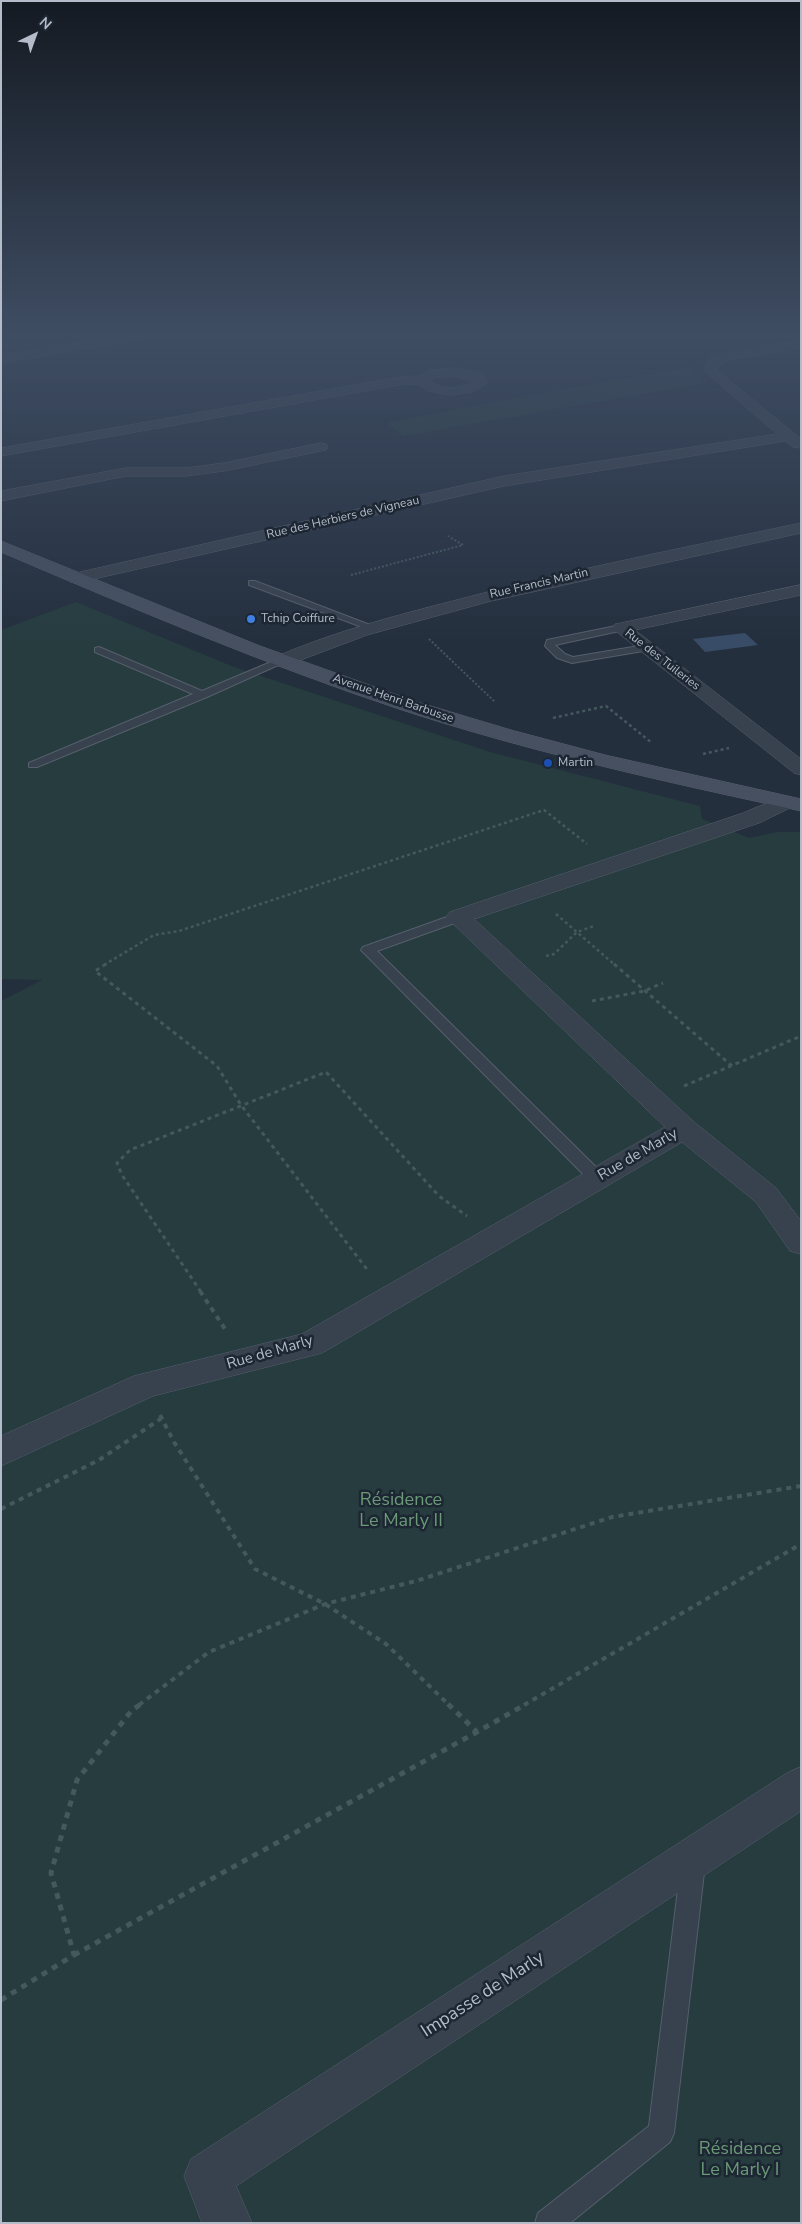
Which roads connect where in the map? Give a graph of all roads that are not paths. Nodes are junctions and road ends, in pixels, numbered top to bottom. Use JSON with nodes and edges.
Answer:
{"nodes":[{"id":1,"x":69,"y":440,"type":"edge"},
{"id":2,"x":795,"y":441,"type":"edge"},
{"id":3,"x":321,"y":447,"type":"dead end"},
{"id":4,"x":1,"y":452,"type":"edge"},
{"id":5,"x":1,"y":496,"type":"edge"},
{"id":6,"x":801,"y":528,"type":"edge"},
{"id":7,"x":1,"y":546,"type":"edge"},
{"id":8,"x":76,"y":578,"type":"junction"},
{"id":9,"x":252,"y":582,"type":"dead end"},
{"id":10,"x":801,"y":590,"type":"edge"},
{"id":11,"x":373,"y":628,"type":"junction"},
{"id":12,"x":621,"y":628,"type":"junction"},
{"id":13,"x":645,"y":648,"type":"junction"},
{"id":14,"x":99,"y":650,"type":"dead end"},
{"id":15,"x":282,"y":660,"type":"junction"},
{"id":16,"x":203,"y":695,"type":"junction"},
{"id":17,"x":33,"y":765,"type":"dead end"},
{"id":18,"x":801,"y":769,"type":"edge"},
{"id":19,"x":792,"y":803,"type":"edge"},
{"id":20,"x":458,"y":917,"type":"junction"},
{"id":21,"x":684,"y":1129,"type":"junction"},
{"id":22,"x":597,"y":1178,"type":"junction"},
{"id":23,"x":801,"y":1243,"type":"edge"},
{"id":24,"x":1,"y":1452,"type":"edge"},
{"id":25,"x":801,"y":1787,"type":"edge"},
{"id":26,"x":694,"y":1857,"type":"junction"},
{"id":27,"x":227,"y":2223,"type":"edge"},
{"id":28,"x":548,"y":2223,"type":"edge"}],
"edges":[{"from":1,"to":4,"type":"street"},
{"from":2,"to":8,"type":"street","name":"Rue des Herbiers de Vigneau"},
{"from":3,"to":5,"type":"street"},
{"from":6,"to":11,"type":"street","name":"Rue Francis Martin"},
{"from":7,"to":8,"type":"street","name":"Avenue Henri Barbusse"},
{"from":8,"to":15,"type":"street","name":"Avenue Henri Barbusse"},
{"from":9,"to":11,"type":"lane"},
{"from":10,"to":12,"type":"street","name":"Rue des Tuileries"},
{"from":11,"to":15,"type":"street","name":"Rue Francis Martin"},
{"from":12,"to":13,"type":"street","name":"Rue des Tuileries"},
{"from":12,"to":13,"type":"lane"},
{"from":13,"to":18,"type":"street","name":"Rue des Tuileries"},
{"from":14,"to":16,"type":"lane"},
{"from":15,"to":16,"type":"lane"},
{"from":15,"to":19,"type":"street","name":"Avenue Henri Barbusse"},
{"from":16,"to":17,"type":"lane"},
{"from":19,"to":20,"type":"street"},
{"from":20,"to":21,"type":"street","name":"Rue de Marly"},
{"from":20,"to":22,"type":"lane"},
{"from":21,"to":22,"type":"street","name":"Rue de Marly"},
{"from":21,"to":23,"type":"street"},
{"from":22,"to":24,"type":"street","name":"Rue de Marly"},
{"from":25,"to":26,"type":"street","name":"Impasse de Marly"},
{"from":26,"to":27,"type":"street","name":"Impasse de Marly"},
{"from":26,"to":28,"type":"lane"}]}
